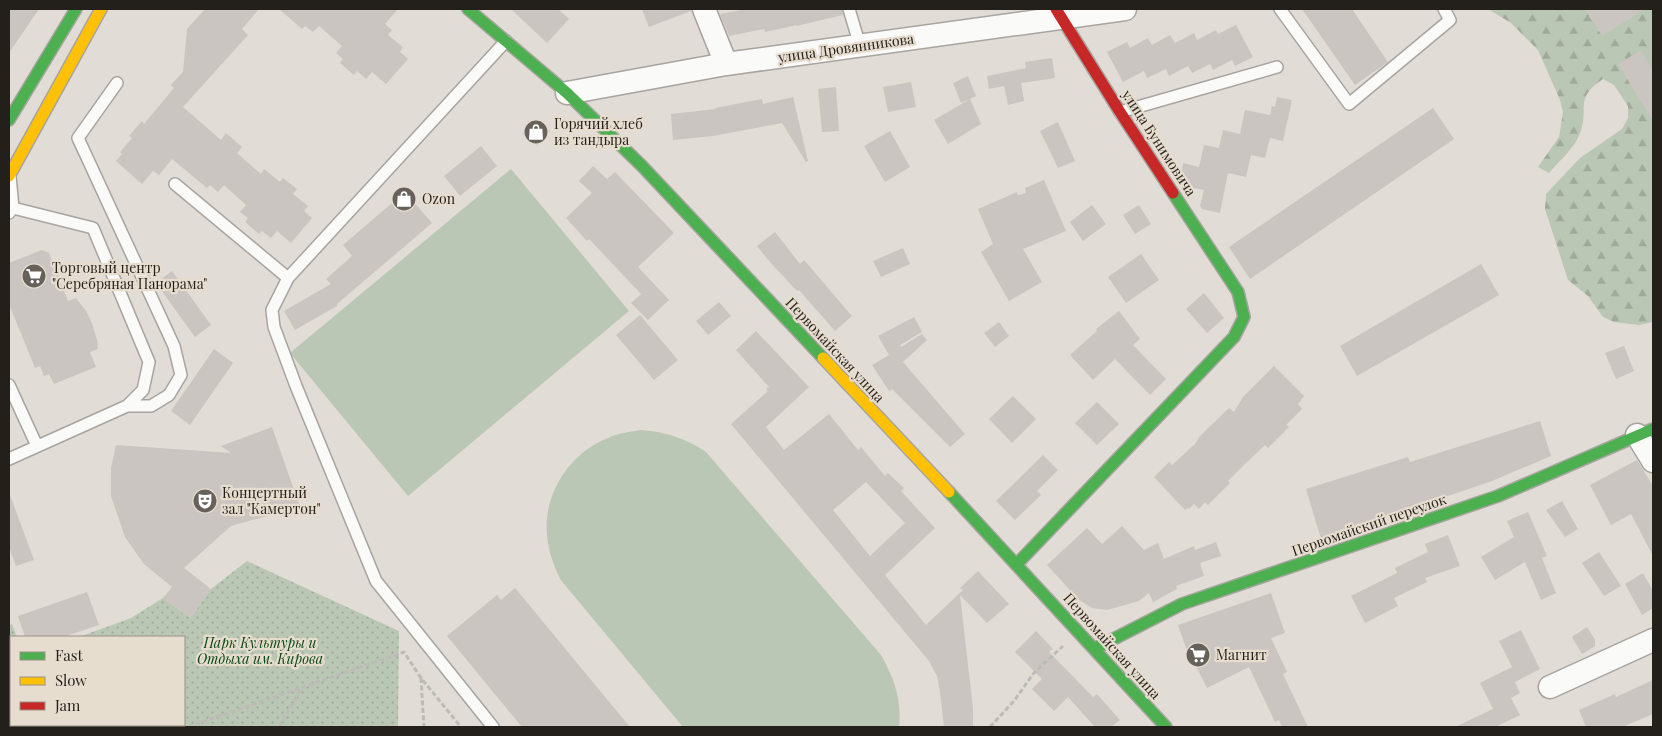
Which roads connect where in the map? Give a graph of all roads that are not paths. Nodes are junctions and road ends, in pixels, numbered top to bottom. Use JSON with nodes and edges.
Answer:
{"nodes":[{"id":1,"x":76,"y":9,"type":"edge"},
{"id":2,"x":101,"y":9,"type":"edge"},
{"id":3,"x":468,"y":9,"type":"edge"},
{"id":4,"x":704,"y":9,"type":"edge"},
{"id":5,"x":849,"y":9,"type":"edge"},
{"id":6,"x":1125,"y":9,"type":"edge"},
{"id":7,"x":1280,"y":9,"type":"edge"},
{"id":8,"x":1444,"y":9,"type":"edge"},
{"id":9,"x":1060,"y":14,"type":"edge"},
{"id":10,"x":506,"y":40,"type":"junction"},
{"id":11,"x":860,"y":46,"type":"junction"},
{"id":12,"x":726,"y":64,"type":"junction"},
{"id":13,"x":1278,"y":67,"type":"dead end"},
{"id":14,"x":117,"y":83,"type":"dead end"},
{"id":15,"x":567,"y":93,"type":"junction"},
{"id":16,"x":1120,"y":112,"type":"junction"},
{"id":17,"x":9,"y":120,"type":"edge"},
{"id":18,"x":9,"y":175,"type":"edge"},
{"id":19,"x":175,"y":184,"type":"dead end"},
{"id":20,"x":11,"y":210,"type":"edge"},
{"id":21,"x":288,"y":278,"type":"junction"},
{"id":22,"x":9,"y":385,"type":"edge"},
{"id":23,"x":126,"y":406,"type":"junction"},
{"id":24,"x":1645,"y":432,"type":"edge"},
{"id":25,"x":37,"y":446,"type":"junction"},
{"id":26,"x":9,"y":459,"type":"edge"},
{"id":27,"x":1653,"y":461,"type":"edge"},
{"id":28,"x":1017,"y":564,"type":"junction"},
{"id":29,"x":1653,"y":640,"type":"edge"},
{"id":30,"x":1094,"y":649,"type":"junction"},
{"id":31,"x":1550,"y":687,"type":"dead end"},
{"id":32,"x":493,"y":727,"type":"edge"},
{"id":33,"x":1166,"y":727,"type":"edge"}],
"edges":[{"from":1,"to":17,"type":"street"},
{"from":2,"to":18,"type":"street"},
{"from":3,"to":10,"type":"street","name":"Первомайская улица"},
{"from":4,"to":12,"type":"street"},
{"from":5,"to":11,"type":"lane"},
{"from":6,"to":9,"type":"street","name":"улица Дровянникова"},
{"from":7,"to":8,"type":"lane"},
{"from":9,"to":11,"type":"street","name":"улица Дровянникова"},
{"from":9,"to":16,"type":"street","name":"улица Бунимовича"},
{"from":10,"to":15,"type":"street","name":"Первомайская улица"},
{"from":10,"to":21,"type":"lane"},
{"from":11,"to":12,"type":"street","name":"улица Дровянникова"},
{"from":12,"to":15,"type":"street","name":"улица Дровянникова"},
{"from":13,"to":16,"type":"lane"},
{"from":14,"to":23,"type":"lane"},
{"from":15,"to":28,"type":"street","name":"Первомайская улица"},
{"from":16,"to":28,"type":"street","name":"улица Бунимовича"},
{"from":18,"to":20,"type":"lane"},
{"from":19,"to":21,"type":"lane"},
{"from":20,"to":23,"type":"lane"},
{"from":21,"to":32,"type":"lane"},
{"from":22,"to":25,"type":"lane"},
{"from":23,"to":25,"type":"lane"},
{"from":24,"to":27,"type":"street"},
{"from":24,"to":30,"type":"street","name":"Первомайский переулок"},
{"from":25,"to":26,"type":"lane"},
{"from":28,"to":30,"type":"street","name":"Первомайская улица"},
{"from":29,"to":31,"type":"street"},
{"from":30,"to":33,"type":"street","name":"Первомайская улица"}]}
